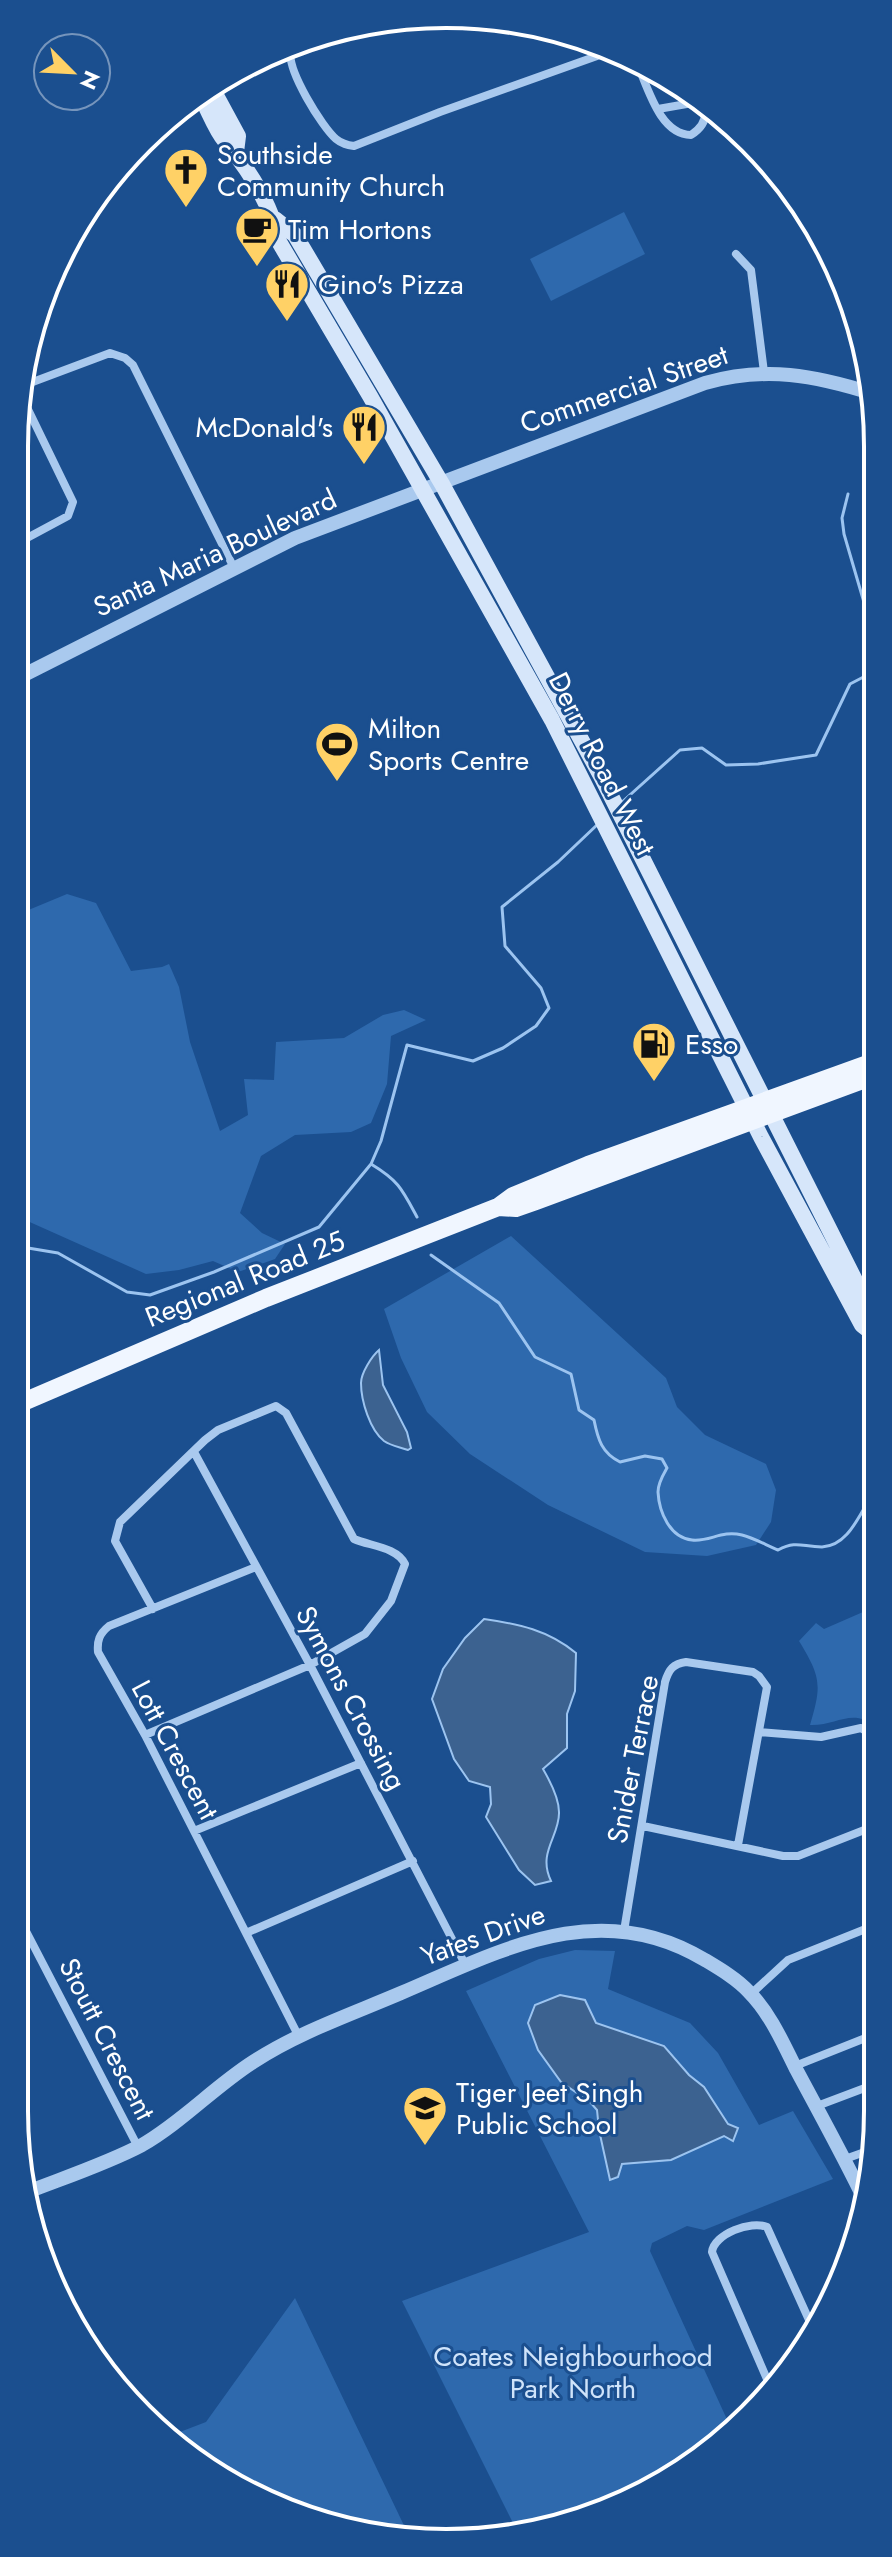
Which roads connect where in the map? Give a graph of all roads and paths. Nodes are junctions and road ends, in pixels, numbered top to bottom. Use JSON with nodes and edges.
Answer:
{"nodes":[{"id":1,"x":596,"y":56,"type":"edge"},
{"id":2,"x":290,"y":59,"type":"edge"},
{"id":3,"x":644,"y":78,"type":"edge"},
{"id":4,"x":217,"y":96,"type":"edge"},
{"id":5,"x":205,"y":104,"type":"edge"},
{"id":6,"x":686,"y":104,"type":"edge"},
{"id":7,"x":658,"y":109,"type":"junction"},
{"id":8,"x":705,"y":118,"type":"edge"},
{"id":9,"x":236,"y":152,"type":"junction"},
{"id":10,"x":275,"y":219,"type":"junction"},
{"id":11,"x":736,"y":254,"type":"dead end"},
{"id":12,"x":764,"y":372,"type":"junction"},
{"id":13,"x":33,"y":382,"type":"edge"},
{"id":14,"x":860,"y":390,"type":"edge"},
{"id":15,"x":30,"y":413,"type":"edge"},
{"id":16,"x":442,"y":484,"type":"junction"},
{"id":17,"x":423,"y":490,"type":"junction"},
{"id":18,"x":28,"y":537,"type":"edge"},
{"id":19,"x":234,"y":568,"type":"junction"},
{"id":20,"x":28,"y":673,"type":"edge"},
{"id":21,"x":864,"y":1066,"type":"edge"},
{"id":22,"x":864,"y":1079,"type":"edge"},
{"id":23,"x":768,"y":1107,"type":"junction"},
{"id":24,"x":749,"y":1114,"type":"junction"},
{"id":25,"x":864,"y":1298,"type":"edge"},
{"id":26,"x":864,"y":1327,"type":"edge"},
{"id":27,"x":28,"y":1400,"type":"edge"},
{"id":28,"x":194,"y":1452,"type":"junction"},
{"id":29,"x":256,"y":1567,"type":"junction"},
{"id":30,"x":153,"y":1609,"type":"junction"},
{"id":31,"x":310,"y":1665,"type":"junction"},
{"id":32,"x":864,"y":1731,"type":"edge"},
{"id":33,"x":759,"y":1732,"type":"junction"},
{"id":34,"x":145,"y":1735,"type":"junction"},
{"id":35,"x":361,"y":1763,"type":"junction"},
{"id":36,"x":643,"y":1826,"type":"junction"},
{"id":37,"x":864,"y":1830,"type":"edge"},
{"id":38,"x":194,"y":1831,"type":"junction"},
{"id":39,"x":738,"y":1845,"type":"junction"},
{"id":40,"x":413,"y":1861,"type":"junction"},
{"id":41,"x":864,"y":1930,"type":"edge"},
{"id":42,"x":624,"y":1931,"type":"junction"},
{"id":43,"x":246,"y":1933,"type":"junction"},
{"id":44,"x":28,"y":1935,"type":"edge"},
{"id":45,"x":466,"y":1966,"type":"junction"},
{"id":46,"x":751,"y":1994,"type":"junction"},
{"id":47,"x":299,"y":2037,"type":"junction"},
{"id":48,"x":864,"y":2039,"type":"edge"},
{"id":49,"x":795,"y":2066,"type":"junction"},
{"id":50,"x":864,"y":2088,"type":"edge"},
{"id":51,"x":817,"y":2106,"type":"junction"},
{"id":52,"x":138,"y":2147,"type":"junction"},
{"id":53,"x":861,"y":2153,"type":"edge"},
{"id":54,"x":845,"y":2159,"type":"junction"},
{"id":55,"x":35,"y":2183,"type":"edge"},
{"id":56,"x":857,"y":2185,"type":"edge"},
{"id":57,"x":809,"y":2319,"type":"edge"},
{"id":58,"x":767,"y":2379,"type":"edge"}],
"edges":[{"from":1,"to":2,"type":"street"},
{"from":3,"to":7,"type":"street"},
{"from":4,"to":9,"type":"main road","name":"Derry Road West"},
{"from":5,"to":9,"type":"main road","name":"Derry Road West"},
{"from":6,"to":7,"type":"street"},
{"from":7,"to":8,"type":"street"},
{"from":9,"to":10,"type":"main road","name":"Derry Road West"},
{"from":10,"to":16,"type":"main road","name":"Derry Road West"},
{"from":10,"to":17,"type":"main road","name":"Derry Road West"},
{"from":11,"to":12,"type":"street"},
{"from":12,"to":14,"type":"street","name":"Commercial Street"},
{"from":12,"to":16,"type":"street","name":"Commercial Street"},
{"from":13,"to":19,"type":"street"},
{"from":15,"to":18,"type":"street"},
{"from":16,"to":17,"type":"street","name":"Santa Maria Boulevard"},
{"from":16,"to":23,"type":"main road","name":"Derry Road West"},
{"from":17,"to":19,"type":"street","name":"Santa Maria Boulevard"},
{"from":17,"to":24,"type":"main road","name":"Derry Road West"},
{"from":19,"to":20,"type":"street","name":"Santa Maria Boulevard"},
{"from":21,"to":23,"type":"main road"},
{"from":22,"to":23,"type":"main road"},
{"from":23,"to":24,"type":"main road","name":"Regional Road 25"},
{"from":23,"to":25,"type":"main road","name":"Derry Road West"},
{"from":24,"to":26,"type":"main road","name":"Derry Road West"},
{"from":24,"to":27,"type":"main road","name":"Regional Road 25"},
{"from":28,"to":29,"type":"street","name":"Symons Crossing"},
{"from":28,"to":30,"type":"street"},
{"from":28,"to":31,"type":"street"},
{"from":29,"to":30,"type":"street","name":"Lott Crescent"},
{"from":29,"to":31,"type":"street","name":"Symons Crossing"},
{"from":30,"to":34,"type":"street","name":"Lott Crescent"},
{"from":31,"to":34,"type":"street"},
{"from":31,"to":35,"type":"street","name":"Symons Crossing"},
{"from":32,"to":33,"type":"street"},
{"from":33,"to":36,"type":"street","name":"Snider Terrace"},
{"from":33,"to":39,"type":"street","name":"Snider Terrace"},
{"from":34,"to":38,"type":"street","name":"Lott Crescent"},
{"from":35,"to":38,"type":"street"},
{"from":35,"to":40,"type":"street","name":"Symons Crossing"},
{"from":36,"to":39,"type":"street"},
{"from":36,"to":42,"type":"street","name":"Snider Terrace"},
{"from":37,"to":39,"type":"street"},
{"from":38,"to":43,"type":"street","name":"Lott Crescent"},
{"from":40,"to":43,"type":"street"},
{"from":40,"to":45,"type":"street","name":"Symons Crossing"},
{"from":41,"to":46,"type":"street"},
{"from":42,"to":45,"type":"street","name":"Yates Drive"},
{"from":42,"to":46,"type":"street","name":"Yates Drive"},
{"from":43,"to":47,"type":"street","name":"Lott Crescent"},
{"from":44,"to":52,"type":"street","name":"Stoutt Crescent"},
{"from":45,"to":47,"type":"street","name":"Yates Drive"},
{"from":46,"to":49,"type":"street","name":"Yates Drive"},
{"from":47,"to":52,"type":"street","name":"Yates Drive"},
{"from":48,"to":49,"type":"street"},
{"from":49,"to":51,"type":"street","name":"Yates Drive"},
{"from":50,"to":51,"type":"street"},
{"from":51,"to":54,"type":"street","name":"Yates Drive"},
{"from":52,"to":55,"type":"street","name":"Yates Drive"},
{"from":53,"to":54,"type":"street"},
{"from":54,"to":56,"type":"street","name":"Yates Drive"},
{"from":57,"to":58,"type":"street"}]}
